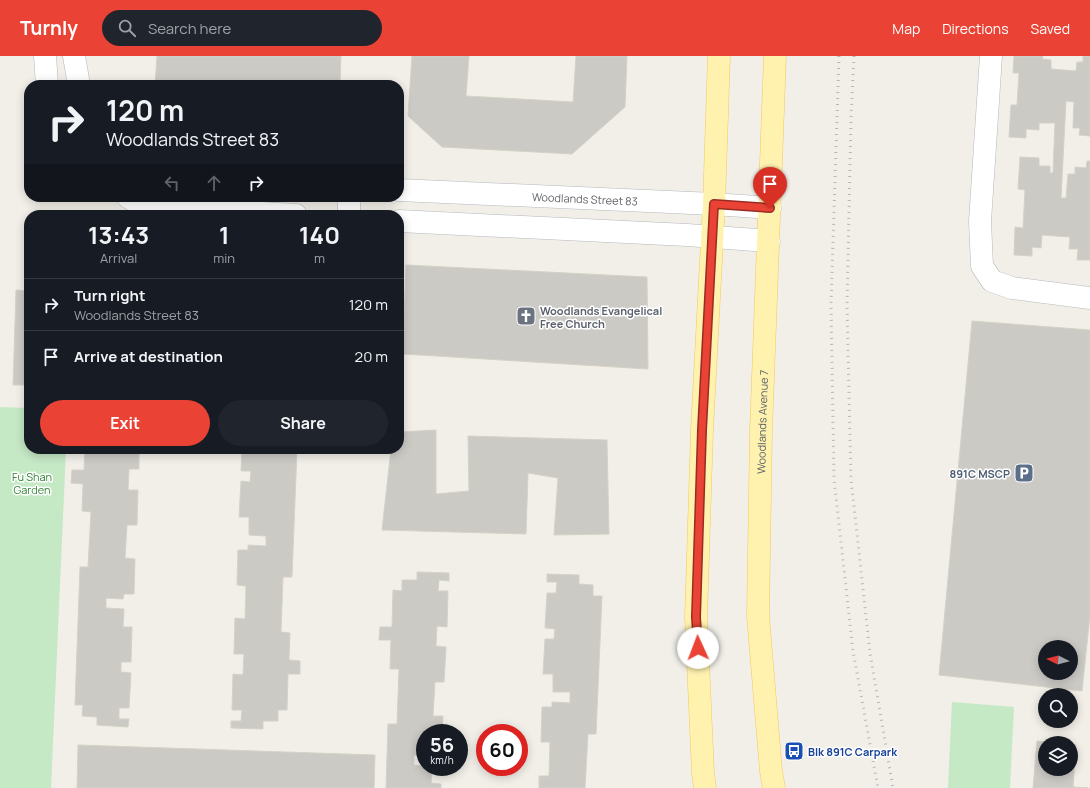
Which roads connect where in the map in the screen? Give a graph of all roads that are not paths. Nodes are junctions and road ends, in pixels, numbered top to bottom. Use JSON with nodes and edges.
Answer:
{"nodes":[{"id":1,"x":45,"y":56,"type":"edge"},
{"id":2,"x":74,"y":56,"type":"edge"},
{"id":3,"x":718,"y":56,"type":"edge"},
{"id":4,"x":775,"y":56,"type":"edge"},
{"id":5,"x":991,"y":56,"type":"edge"},
{"id":6,"x":47,"y":80,"type":"edge"},
{"id":7,"x":77,"y":80,"type":"edge"},
{"id":8,"x":404,"y":190,"type":"edge"},
{"id":9,"x":144,"y":202,"type":"edge"},
{"id":10,"x":714,"y":204,"type":"junction"},
{"id":11,"x":770,"y":208,"type":"junction"},
{"id":12,"x":212,"y":210,"type":"edge"},
{"id":13,"x":404,"y":221,"type":"edge"},
{"id":14,"x":712,"y":236,"type":"junction"},
{"id":15,"x":769,"y":241,"type":"junction"},
{"id":16,"x":1090,"y":298,"type":"edge"},
{"id":17,"x":705,"y":788,"type":"edge"},
{"id":18,"x":774,"y":788,"type":"edge"}],
"edges":[{"from":1,"to":6,"type":"street"},
{"from":2,"to":7,"type":"street"},
{"from":3,"to":10,"type":"main road"},
{"from":4,"to":11,"type":"main road","name":"Woodlands Avenue 7"},
{"from":5,"to":16,"type":"street"},
{"from":8,"to":10,"type":"street","name":"Woodlands Street 83"},
{"from":9,"to":12,"type":"street"},
{"from":10,"to":11,"type":"street","name":"Woodlands Street 83"},
{"from":10,"to":14,"type":"main road"},
{"from":11,"to":15,"type":"main road","name":"Woodlands Avenue 7"},
{"from":13,"to":14,"type":"street"},
{"from":14,"to":15,"type":"street"},
{"from":14,"to":17,"type":"main road"},
{"from":15,"to":18,"type":"main road","name":"Woodlands Avenue 7"}]}
